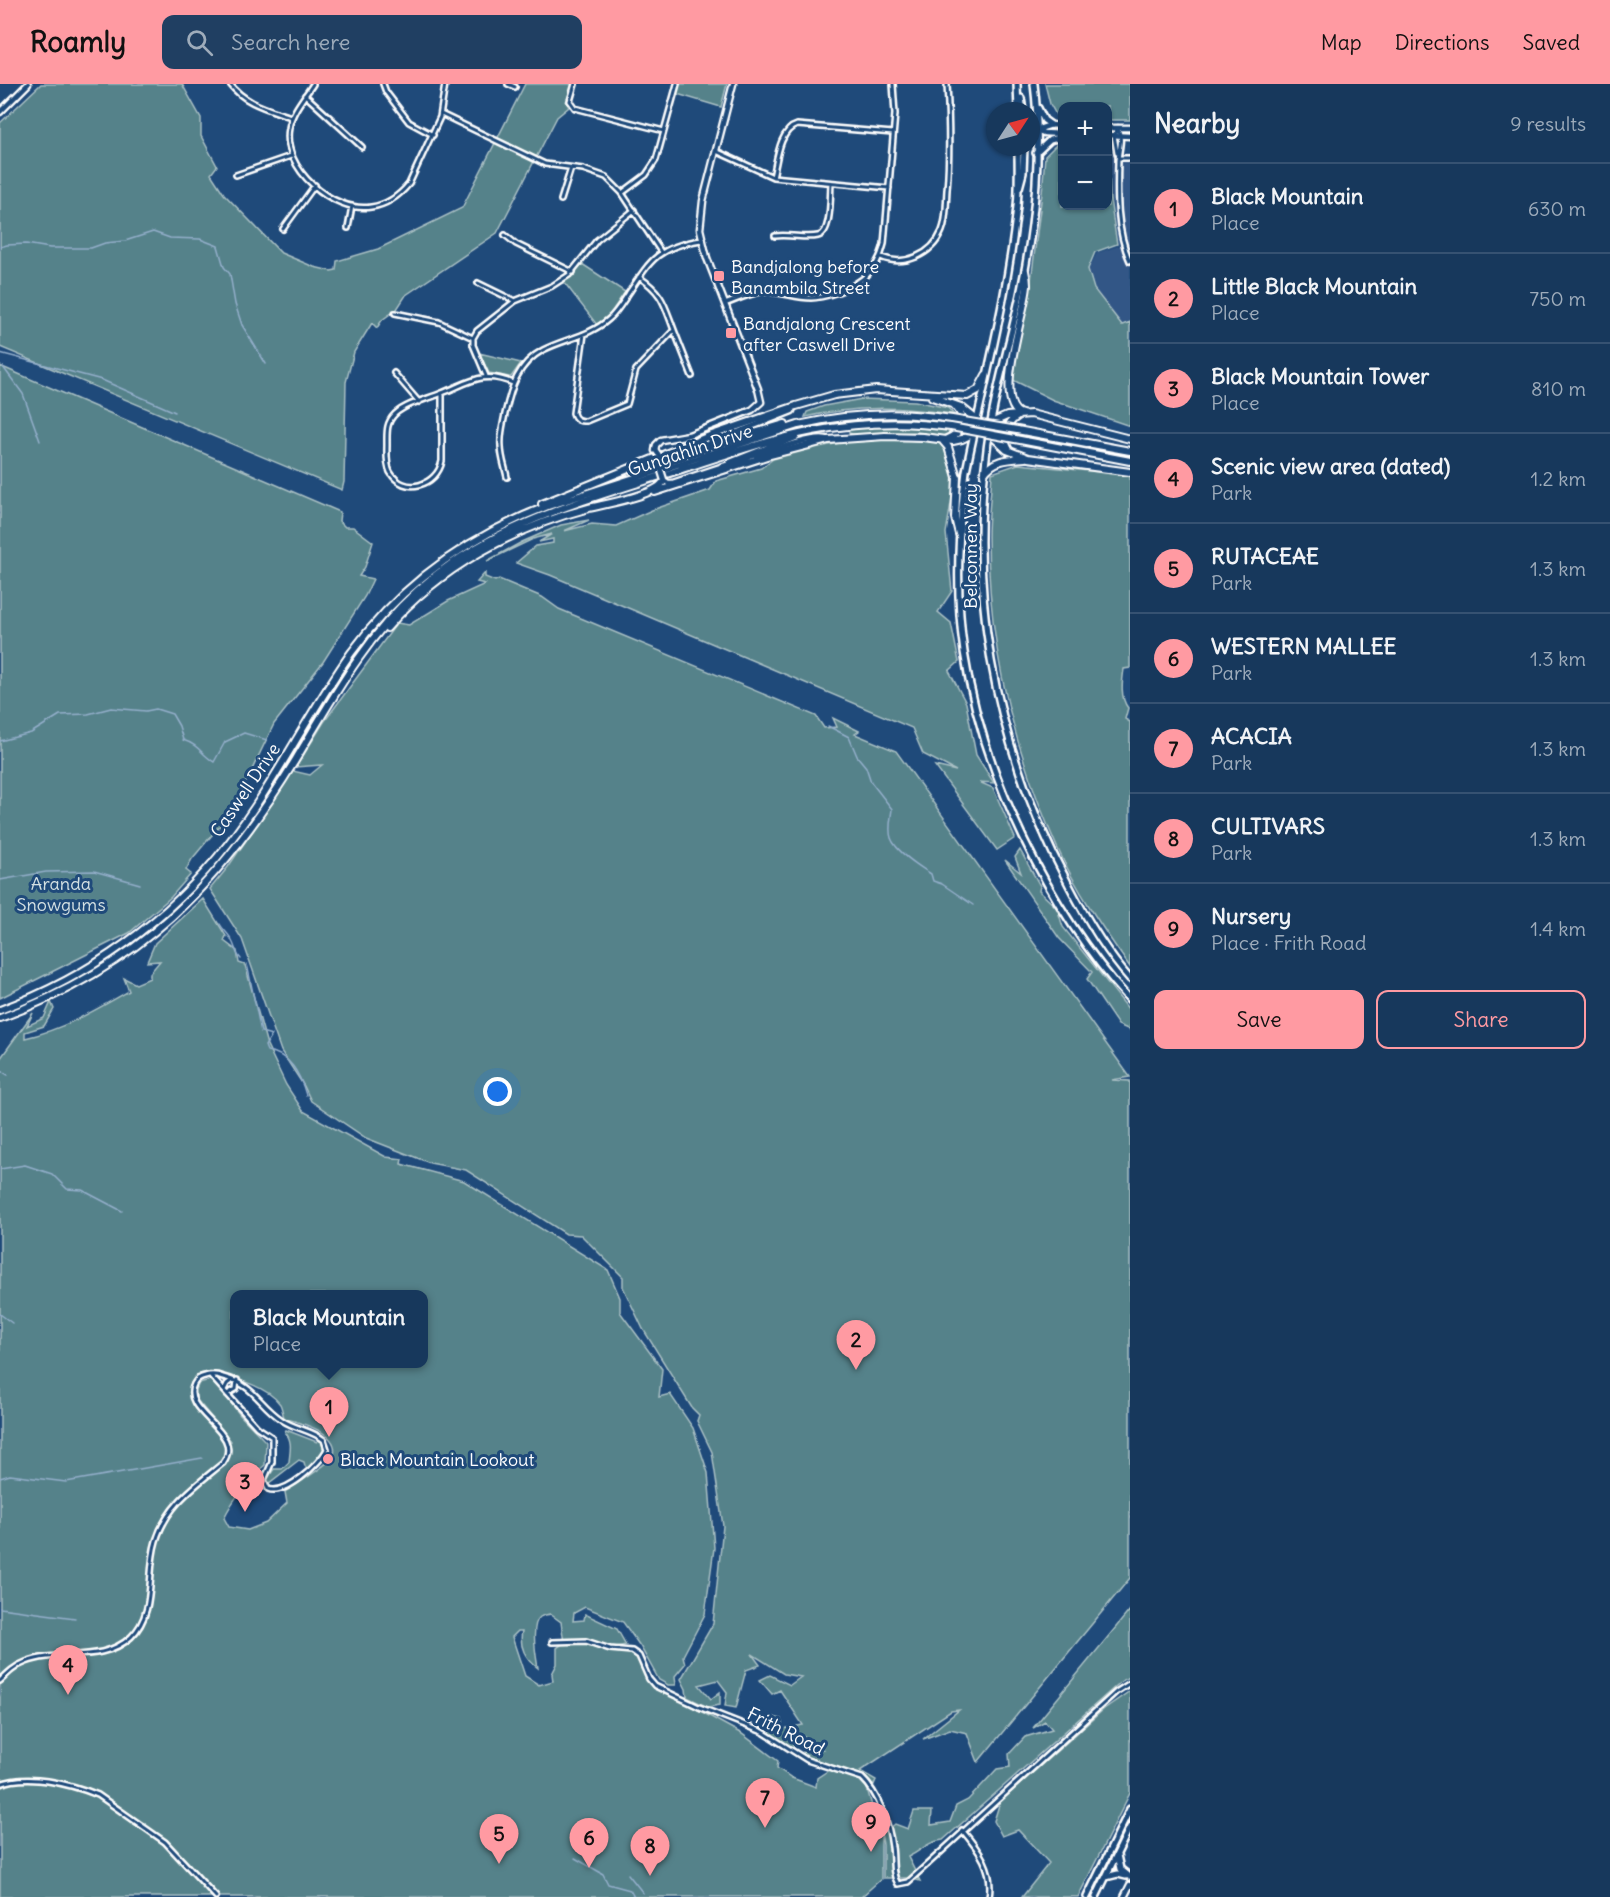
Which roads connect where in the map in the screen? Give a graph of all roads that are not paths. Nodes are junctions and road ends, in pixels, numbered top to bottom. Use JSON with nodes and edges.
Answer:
{"nodes":[{"id":1,"x":28,"y":84,"type":"edge"},
{"id":2,"x":231,"y":84,"type":"edge"},
{"id":3,"x":313,"y":84,"type":"edge"},
{"id":4,"x":383,"y":84,"type":"edge"},
{"id":5,"x":445,"y":84,"type":"edge"},
{"id":6,"x":508,"y":84,"type":"edge"},
{"id":7,"x":575,"y":84,"type":"edge"},
{"id":8,"x":677,"y":84,"type":"edge"},
{"id":9,"x":734,"y":84,"type":"edge"},
{"id":10,"x":893,"y":84,"type":"edge"},
{"id":11,"x":947,"y":84,"type":"edge"},
{"id":12,"x":1034,"y":84,"type":"edge"},
{"id":13,"x":1018,"y":86,"type":"edge"},
{"id":14,"x":515,"y":87,"type":"dead end"},
{"id":15,"x":305,"y":95,"type":"junction"},
{"id":16,"x":1018,"y":102,"type":"edge"},
{"id":17,"x":1021,"y":102,"type":"edge"},
{"id":18,"x":1036,"y":102,"type":"edge"},
{"id":19,"x":0,"y":112,"type":"edge"},
{"id":20,"x":441,"y":114,"type":"junction"},
{"id":21,"x":1040,"y":115,"type":"edge"},
{"id":22,"x":291,"y":118,"type":"junction"},
{"id":23,"x":1051,"y":125,"type":"junction"},
{"id":24,"x":1058,"y":126,"type":"edge"},
{"id":25,"x":1040,"y":127,"type":"edge"},
{"id":26,"x":1112,"y":128,"type":"edge"},
{"id":27,"x":1118,"y":128,"type":"junction"},
{"id":28,"x":1130,"y":128,"type":"edge"},
{"id":29,"x":1040,"y":130,"type":"edge"},
{"id":30,"x":664,"y":131,"type":"junction"},
{"id":31,"x":894,"y":133,"type":"junction"},
{"id":32,"x":433,"y":135,"type":"junction"},
{"id":33,"x":1058,"y":135,"type":"edge"},
{"id":34,"x":1114,"y":135,"type":"junction"},
{"id":35,"x":1121,"y":136,"type":"junction"},
{"id":36,"x":1130,"y":136,"type":"edge"},
{"id":37,"x":1058,"y":137,"type":"edge"},
{"id":38,"x":362,"y":147,"type":"dead end"},
{"id":39,"x":1040,"y":149,"type":"edge"},
{"id":40,"x":716,"y":151,"type":"junction"},
{"id":41,"x":291,"y":156,"type":"junction"},
{"id":42,"x":1018,"y":156,"type":"edge"},
{"id":43,"x":1024,"y":156,"type":"edge"},
{"id":44,"x":1036,"y":156,"type":"edge"},
{"id":45,"x":1118,"y":158,"type":"junction"},
{"id":46,"x":1130,"y":158,"type":"edge"},
{"id":47,"x":571,"y":168,"type":"junction"},
{"id":48,"x":236,"y":175,"type":"dead end"},
{"id":49,"x":773,"y":177,"type":"junction"},
{"id":50,"x":831,"y":183,"type":"junction"},
{"id":51,"x":315,"y":185,"type":"junction"},
{"id":52,"x":889,"y":188,"type":"junction"},
{"id":53,"x":622,"y":193,"type":"junction"},
{"id":54,"x":1017,"y":195,"type":"junction"},
{"id":55,"x":561,"y":200,"type":"dead end"},
{"id":56,"x":352,"y":206,"type":"junction"},
{"id":57,"x":634,"y":210,"type":"junction"},
{"id":58,"x":348,"y":228,"type":"dead end"},
{"id":59,"x":283,"y":229,"type":"dead end"},
{"id":60,"x":505,"y":235,"type":"dead end"},
{"id":61,"x":775,"y":236,"type":"dead end"},
{"id":62,"x":701,"y":240,"type":"junction"},
{"id":63,"x":661,"y":252,"type":"junction"},
{"id":64,"x":881,"y":256,"type":"junction"},
{"id":65,"x":1130,"y":261,"type":"edge"},
{"id":66,"x":1025,"y":271,"type":"junction"},
{"id":67,"x":573,"y":272,"type":"junction"},
{"id":68,"x":639,"y":277,"type":"junction"},
{"id":69,"x":478,"y":283,"type":"dead end"},
{"id":70,"x":515,"y":301,"type":"junction"},
{"id":71,"x":725,"y":304,"type":"junction"},
{"id":72,"x":395,"y":313,"type":"dead end"},
{"id":73,"x":674,"y":330,"type":"junction"},
{"id":74,"x":584,"y":334,"type":"junction"},
{"id":75,"x":473,"y":338,"type":"junction"},
{"id":76,"x":394,"y":373,"type":"dead end"},
{"id":77,"x":986,"y":375,"type":"junction"},
{"id":78,"x":486,"y":376,"type":"junction"},
{"id":79,"x":692,"y":376,"type":"dead end"},
{"id":80,"x":513,"y":383,"type":"junction"},
{"id":81,"x":442,"y":393,"type":"junction"},
{"id":82,"x":926,"y":394,"type":"junction"},
{"id":83,"x":816,"y":400,"type":"junction"},
{"id":84,"x":419,"y":402,"type":"junction"},
{"id":85,"x":948,"y":402,"type":"junction"},
{"id":86,"x":1022,"y":414,"type":"junction"},
{"id":87,"x":836,"y":417,"type":"junction"},
{"id":88,"x":977,"y":420,"type":"junction"},
{"id":89,"x":991,"y":423,"type":"junction"},
{"id":90,"x":984,"y":428,"type":"junction"},
{"id":91,"x":814,"y":430,"type":"junction"},
{"id":92,"x":974,"y":433,"type":"junction"},
{"id":93,"x":990,"y":434,"type":"junction"},
{"id":94,"x":1130,"y":439,"type":"edge"},
{"id":95,"x":828,"y":440,"type":"junction"},
{"id":96,"x":943,"y":440,"type":"junction"},
{"id":97,"x":1130,"y":451,"type":"edge"},
{"id":98,"x":690,"y":452,"type":"junction"},
{"id":99,"x":1011,"y":452,"type":"junction"},
{"id":100,"x":1028,"y":458,"type":"junction"},
{"id":101,"x":659,"y":461,"type":"junction"},
{"id":102,"x":1130,"y":461,"type":"edge"},
{"id":103,"x":718,"y":468,"type":"junction"},
{"id":104,"x":1130,"y":472,"type":"edge"},
{"id":105,"x":984,"y":474,"type":"junction"},
{"id":106,"x":507,"y":477,"type":"dead end"},
{"id":107,"x":664,"y":480,"type":"junction"},
{"id":108,"x":579,"y":510,"type":"junction"},
{"id":109,"x":959,"y":534,"type":"junction"},
{"id":110,"x":473,"y":540,"type":"junction"},
{"id":111,"x":333,"y":698,"type":"junction"},
{"id":112,"x":1130,"y":979,"type":"edge"},
{"id":113,"x":1130,"y":1000,"type":"edge"},
{"id":114,"x":0,"y":1010,"type":"edge"},
{"id":115,"x":0,"y":1018,"type":"edge"},
{"id":116,"x":210,"y":1375,"type":"junction"},
{"id":117,"x":235,"y":1380,"type":"junction"},
{"id":118,"x":225,"y":1392,"type":"junction"},
{"id":119,"x":552,"y":1642,"type":"dead end"},
{"id":120,"x":0,"y":1681,"type":"edge"},
{"id":121,"x":1130,"y":1683,"type":"edge"},
{"id":122,"x":0,"y":1784,"type":"edge"},
{"id":123,"x":1130,"y":1809,"type":"edge"},
{"id":124,"x":1130,"y":1827,"type":"edge"},
{"id":125,"x":962,"y":1830,"type":"junction"},
{"id":126,"x":1117,"y":1855,"type":"junction"},
{"id":127,"x":1106,"y":1877,"type":"junction"},
{"id":128,"x":1130,"y":1877,"type":"edge"},
{"id":129,"x":1130,"y":1886,"type":"edge"},
{"id":130,"x":216,"y":1897,"type":"edge"},
{"id":131,"x":989,"y":1897,"type":"edge"},
{"id":132,"x":1087,"y":1897,"type":"edge"},
{"id":133,"x":1096,"y":1897,"type":"edge"},
{"id":134,"x":1124,"y":1897,"type":"edge"}],
"edges":[{"from":1,"to":19,"type":"street"},
{"from":2,"to":22,"type":"street"},
{"from":3,"to":15,"type":"street"},
{"from":4,"to":32,"type":"street"},
{"from":5,"to":20,"type":"street"},
{"from":6,"to":14,"type":"street"},
{"from":7,"to":30,"type":"street"},
{"from":8,"to":30,"type":"street"},
{"from":9,"to":40,"type":"street"},
{"from":10,"to":31,"type":"street"},
{"from":11,"to":64,"type":"street"},
{"from":12,"to":18,"type":"main road","name":"Belconnen Way"},
{"from":13,"to":16,"type":"main road"},
{"from":13,"to":17,"type":"main road"},
{"from":15,"to":22,"type":"street"},
{"from":15,"to":38,"type":"street"},
{"from":20,"to":32,"type":"street"},
{"from":20,"to":47,"type":"street"},
{"from":21,"to":23,"type":"main road"},
{"from":22,"to":41,"type":"street"},
{"from":23,"to":24,"type":"street"},
{"from":23,"to":25,"type":"street"},
{"from":26,"to":27,"type":"street"},
{"from":27,"to":28,"type":"street"},
{"from":27,"to":34,"type":"street"},
{"from":27,"to":35,"type":"street"},
{"from":29,"to":33,"type":"street"},
{"from":30,"to":53,"type":"street"},
{"from":31,"to":49,"type":"street"},
{"from":31,"to":52,"type":"street"},
{"from":32,"to":56,"type":"street"},
{"from":34,"to":35,"type":"street"},
{"from":34,"to":45,"type":"street"},
{"from":35,"to":36,"type":"street"},
{"from":35,"to":45,"type":"street"},
{"from":37,"to":39,"type":"main road"},
{"from":40,"to":49,"type":"street"},
{"from":40,"to":62,"type":"street"},
{"from":41,"to":48,"type":"street"},
{"from":41,"to":51,"type":"street"},
{"from":42,"to":54,"type":"main road","name":"Belconnen Way"},
{"from":43,"to":54,"type":"main road"},
{"from":44,"to":66,"type":"main road","name":"Belconnen Way"},
{"from":45,"to":46,"type":"street"},
{"from":45,"to":65,"type":"street"},
{"from":47,"to":53,"type":"street"},
{"from":47,"to":55,"type":"street"},
{"from":49,"to":50,"type":"street"},
{"from":50,"to":52,"type":"street"},
{"from":50,"to":61,"type":"street"},
{"from":51,"to":56,"type":"street"},
{"from":51,"to":59,"type":"street"},
{"from":52,"to":64,"type":"street"},
{"from":53,"to":57,"type":"street"},
{"from":54,"to":77,"type":"main road","name":"Belconnen Way"},
{"from":56,"to":58,"type":"street"},
{"from":57,"to":63,"type":"street"},
{"from":57,"to":67,"type":"street"},
{"from":60,"to":67,"type":"street"},
{"from":62,"to":63,"type":"street"},
{"from":62,"to":71,"type":"street"},
{"from":63,"to":68,"type":"street"},
{"from":64,"to":71,"type":"street"},
{"from":66,"to":86,"type":"highway"},
{"from":66,"to":89,"type":"main road","name":"Belconnen Way"},
{"from":67,"to":70,"type":"street"},
{"from":68,"to":73,"type":"street"},
{"from":68,"to":74,"type":"street"},
{"from":69,"to":70,"type":"street"},
{"from":70,"to":75,"type":"street"},
{"from":71,"to":101,"type":"street","bridge":true},
{"from":72,"to":75,"type":"street"},
{"from":73,"to":74,"type":"street"},
{"from":73,"to":79,"type":"street"},
{"from":74,"to":80,"type":"street"},
{"from":75,"to":78,"type":"street"},
{"from":76,"to":84,"type":"street"},
{"from":77,"to":82,"type":"highway"},
{"from":77,"to":88,"type":"main road","name":"Belconnen Way"},
{"from":78,"to":80,"type":"street"},
{"from":78,"to":81,"type":"street"},
{"from":80,"to":106,"type":"street"},
{"from":81,"to":84,"type":"street"},
{"from":81,"to":84,"type":"street"},
{"from":82,"to":83,"type":"highway"},
{"from":82,"to":85,"type":"highway"},
{"from":83,"to":98,"type":"street"},
{"from":83,"to":110,"type":"highway"},
{"from":85,"to":88,"type":"highway"},
{"from":85,"to":96,"type":"highway"},
{"from":86,"to":89,"type":"highway"},
{"from":86,"to":94,"type":"highway"},
{"from":86,"to":99,"type":"highway"},
{"from":87,"to":97,"type":"highway","name":"Gungahlin Drive","bridge":true},
{"from":87,"to":98,"type":"highway"},
{"from":87,"to":110,"type":"highway","name":"Gungahlin Drive"},
{"from":88,"to":90,"type":"main road"},
{"from":88,"to":92,"type":"main road","name":"Belconnen Way"},
{"from":89,"to":90,"type":"main road"},
{"from":89,"to":93,"type":"main road","name":"Belconnen Way"},
{"from":90,"to":92,"type":"main road"},
{"from":90,"to":93,"type":"main road"},
{"from":91,"to":102,"type":"highway","name":"Gungahlin Drive","bridge":true},
{"from":91,"to":103,"type":"highway"},
{"from":91,"to":111,"type":"highway","name":"Gungahlin Drive"},
{"from":92,"to":96,"type":"highway"},
{"from":92,"to":109,"type":"main road","name":"Belconnen Way"},
{"from":93,"to":99,"type":"highway"},
{"from":93,"to":105,"type":"main road","name":"Belconnen Way"},
{"from":95,"to":96,"type":"highway"},
{"from":95,"to":103,"type":"street"},
{"from":95,"to":108,"type":"highway"},
{"from":96,"to":109,"type":"highway"},
{"from":98,"to":101,"type":"street"},
{"from":99,"to":100,"type":"highway"},
{"from":100,"to":104,"type":"highway"},
{"from":100,"to":105,"type":"highway"},
{"from":101,"to":107,"type":"street","bridge":true},
{"from":103,"to":107,"type":"street"},
{"from":105,"to":112,"type":"main road","name":"Belconnen Way"},
{"from":107,"to":108,"type":"highway"},
{"from":108,"to":111,"type":"highway"},
{"from":109,"to":113,"type":"main road","name":"Belconnen Way"},
{"from":110,"to":114,"type":"highway","name":"Caswell Drive"},
{"from":111,"to":115,"type":"highway","name":"Caswell Drive"},
{"from":116,"to":117,"type":"street"},
{"from":116,"to":118,"type":"street"},
{"from":116,"to":120,"type":"street"},
{"from":117,"to":118,"type":"street"},
{"from":117,"to":118,"type":"street"},
{"from":117,"to":118,"type":"street"},
{"from":119,"to":125,"type":"street","name":"Frith Road"},
{"from":121,"to":125,"type":"street","name":"Frith Road"},
{"from":122,"to":130,"type":"street"},
{"from":123,"to":132,"type":"main road"},
{"from":124,"to":126,"type":"main road"},
{"from":125,"to":131,"type":"street"},
{"from":126,"to":127,"type":"main road"},
{"from":126,"to":128,"type":"main road"},
{"from":127,"to":128,"type":"main road"},
{"from":127,"to":133,"type":"main road"},
{"from":129,"to":134,"type":"street"}]}
